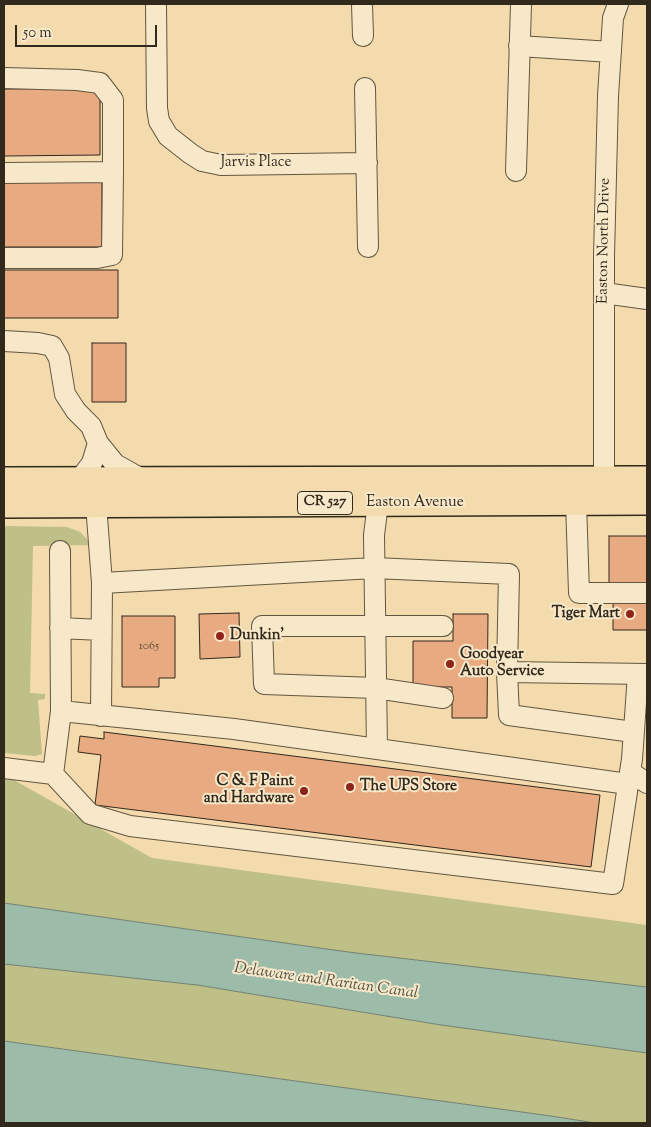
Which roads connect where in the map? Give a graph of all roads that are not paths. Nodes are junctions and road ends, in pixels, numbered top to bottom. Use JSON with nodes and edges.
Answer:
{"nodes":[{"id":1,"x":156,"y":4,"type":"edge"},
{"id":2,"x":362,"y":4,"type":"edge"},
{"id":3,"x":520,"y":4,"type":"edge"},
{"id":4,"x":618,"y":4,"type":"edge"},
{"id":5,"x":363,"y":36,"type":"dead end"},
{"id":6,"x":519,"y":46,"type":"junction"},
{"id":7,"x":611,"y":52,"type":"junction"},
{"id":8,"x":4,"y":78,"type":"edge"},
{"id":9,"x":365,"y":88,"type":"dead end"},
{"id":10,"x":367,"y":163,"type":"junction"},
{"id":11,"x":516,"y":170,"type":"dead end"},
{"id":12,"x":113,"y":172,"type":"junction"},
{"id":13,"x":4,"y":173,"type":"edge"},
{"id":14,"x":368,"y":247,"type":"dead end"},
{"id":15,"x":4,"y":258,"type":"edge"},
{"id":16,"x":604,"y":293,"type":"junction"},
{"id":17,"x":647,"y":299,"type":"edge"},
{"id":18,"x":4,"y":341,"type":"edge"},
{"id":19,"x":98,"y":443,"type":"junction"},
{"id":20,"x":4,"y":474,"type":"edge"},
{"id":21,"x":46,"y":479,"type":"junction"},
{"id":22,"x":80,"y":479,"type":"junction"},
{"id":23,"x":142,"y":479,"type":"junction"},
{"id":24,"x":604,"y":479,"type":"junction"},
{"id":25,"x":647,"y":479,"type":"edge"},
{"id":26,"x":4,"y":480,"type":"edge"},
{"id":27,"x":576,"y":502,"type":"junction"},
{"id":28,"x":647,"y":502,"type":"edge"},
{"id":29,"x":378,"y":503,"type":"junction"},
{"id":30,"x":4,"y":504,"type":"edge"},
{"id":31,"x":96,"y":504,"type":"junction"},
{"id":32,"x":60,"y":551,"type":"dead end"},
{"id":33,"x":374,"y":568,"type":"junction"},
{"id":34,"x":102,"y":583,"type":"junction"},
{"id":35,"x":647,"y":593,"type":"edge"},
{"id":36,"x":376,"y":626,"type":"junction"},
{"id":37,"x":443,"y":626,"type":"dead end"},
{"id":38,"x":60,"y":628,"type":"junction"},
{"id":39,"x":101,"y":630,"type":"junction"},
{"id":40,"x":507,"y":672,"type":"junction"},
{"id":41,"x":642,"y":674,"type":"edge"},
{"id":42,"x":376,"y":688,"type":"junction"},
{"id":43,"x":443,"y":698,"type":"dead end"},
{"id":44,"x":61,"y":712,"type":"junction"},
{"id":45,"x":101,"y":716,"type":"junction"},
{"id":46,"x":633,"y":732,"type":"junction"},
{"id":47,"x":377,"y":749,"type":"junction"},
{"id":48,"x":4,"y":768,"type":"edge"},
{"id":49,"x":53,"y":774,"type":"junction"},
{"id":50,"x":635,"y":780,"type":"edge"}],
"edges":[{"from":1,"to":10,"type":"street","name":"Jarvis Place"},
{"from":2,"to":5,"type":"street"},
{"from":3,"to":6,"type":"street"},
{"from":4,"to":7,"type":"street","name":"Easton North Drive"},
{"from":6,"to":7,"type":"street"},
{"from":6,"to":11,"type":"street"},
{"from":7,"to":16,"type":"street","name":"Easton North Drive"},
{"from":8,"to":12,"type":"street"},
{"from":9,"to":10,"type":"street"},
{"from":10,"to":14,"type":"street"},
{"from":12,"to":13,"type":"street"},
{"from":12,"to":15,"type":"street"},
{"from":16,"to":17,"type":"street"},
{"from":16,"to":24,"type":"street","name":"Easton North Drive"},
{"from":18,"to":19,"type":"street"},
{"from":19,"to":22,"type":"street"},
{"from":19,"to":23,"type":"street"},
{"from":20,"to":21,"type":"main road"},
{"from":21,"to":22,"type":"main road","name":"Easton Avenue","number":"CR 527"},
{"from":21,"to":26,"type":"main road","name":"Easton Avenue","number":"CR 527"},
{"from":22,"to":23,"type":"main road","name":"Easton Avenue","number":"CR 527"},
{"from":23,"to":24,"type":"main road","name":"Easton Avenue","number":"CR 527"},
{"from":24,"to":25,"type":"main road","name":"Easton Avenue","number":"CR 527"},
{"from":27,"to":28,"type":"main road","name":"Easton Avenue","number":"CR 527"},
{"from":27,"to":29,"type":"main road","name":"Easton Avenue","number":"CR 527"},
{"from":27,"to":35,"type":"street"},
{"from":29,"to":31,"type":"main road","name":"Easton Avenue","number":"CR 527"},
{"from":29,"to":33,"type":"street"},
{"from":30,"to":31,"type":"main road","name":"Easton Avenue","number":"CR 527"},
{"from":31,"to":34,"type":"street"},
{"from":32,"to":38,"type":"street"},
{"from":33,"to":34,"type":"street"},
{"from":33,"to":36,"type":"street"},
{"from":33,"to":40,"type":"street"},
{"from":34,"to":39,"type":"street"},
{"from":36,"to":37,"type":"street"},
{"from":36,"to":42,"type":"street"},
{"from":36,"to":42,"type":"street"},
{"from":38,"to":39,"type":"street"},
{"from":38,"to":44,"type":"street"},
{"from":39,"to":45,"type":"street"},
{"from":40,"to":41,"type":"street"},
{"from":40,"to":46,"type":"street"},
{"from":41,"to":46,"type":"street"},
{"from":42,"to":43,"type":"street"},
{"from":42,"to":47,"type":"street"},
{"from":44,"to":45,"type":"street"},
{"from":44,"to":49,"type":"street"},
{"from":45,"to":47,"type":"street"},
{"from":46,"to":50,"type":"street"},
{"from":47,"to":50,"type":"street"},
{"from":48,"to":49,"type":"street"},
{"from":49,"to":50,"type":"street"}]}
